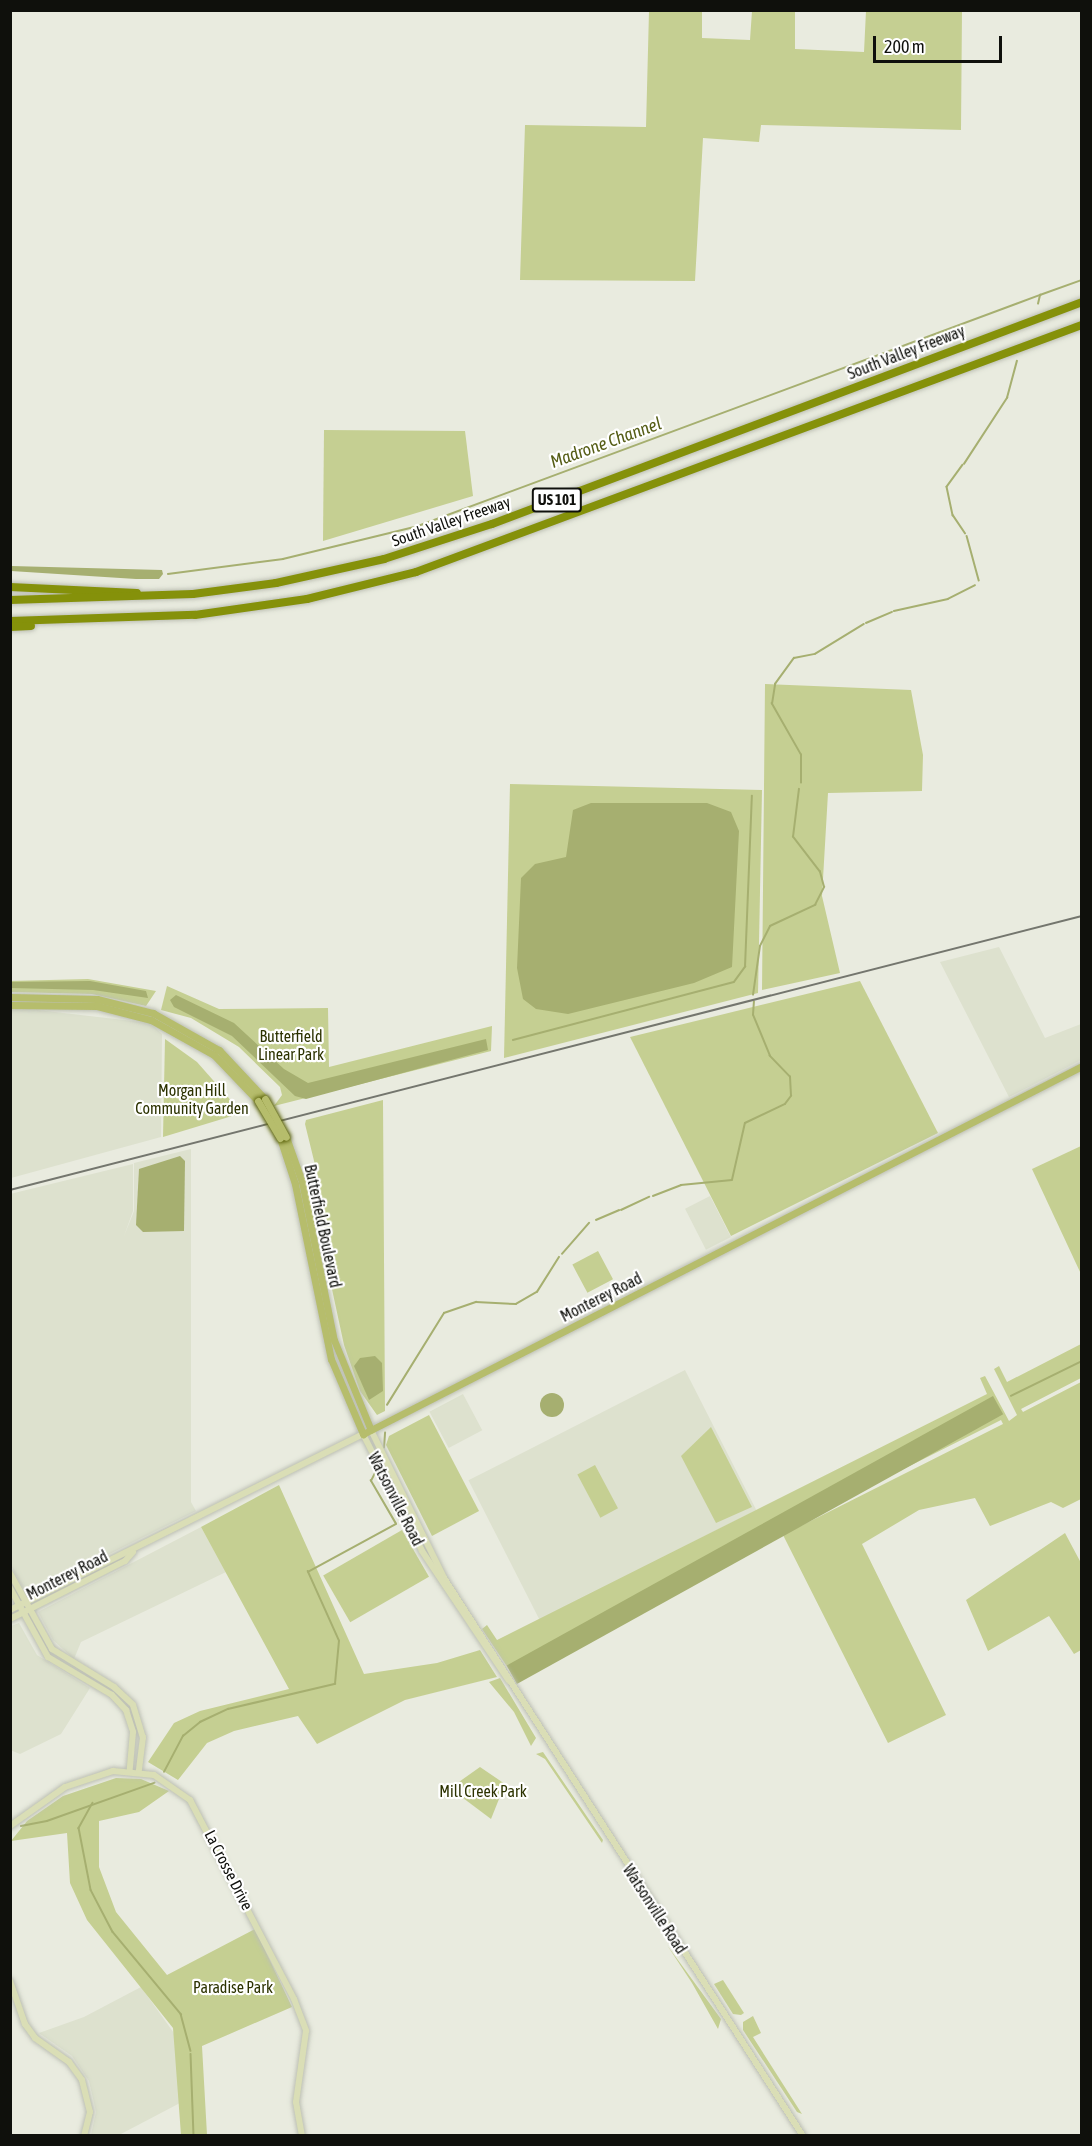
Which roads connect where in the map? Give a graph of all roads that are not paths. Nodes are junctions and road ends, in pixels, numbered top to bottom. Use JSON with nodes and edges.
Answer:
{"nodes":[{"id":1,"x":1082,"y":302,"type":"edge"},
{"id":2,"x":1082,"y":325,"type":"edge"},
{"id":3,"x":10,"y":586,"type":"edge"},
{"id":4,"x":165,"y":597,"type":"junction"},
{"id":5,"x":10,"y":600,"type":"edge"},
{"id":6,"x":10,"y":621,"type":"edge"},
{"id":7,"x":111,"y":621,"type":"junction"},
{"id":8,"x":10,"y":627,"type":"edge"},
{"id":9,"x":10,"y":997,"type":"edge"},
{"id":10,"x":10,"y":1005,"type":"edge"},
{"id":11,"x":1082,"y":1066,"type":"edge"},
{"id":12,"x":261,"y":1100,"type":"junction"},
{"id":13,"x":367,"y":1432,"type":"junction"},
{"id":14,"x":134,"y":1552,"type":"junction"},
{"id":15,"x":10,"y":1574,"type":"edge"},
{"id":16,"x":10,"y":1587,"type":"edge"},
{"id":17,"x":22,"y":1605,"type":"junction"},
{"id":18,"x":10,"y":1610,"type":"edge"},
{"id":19,"x":25,"y":1612,"type":"junction"},
{"id":20,"x":10,"y":1618,"type":"edge"},
{"id":21,"x":130,"y":1770,"type":"junction"},
{"id":22,"x":139,"y":1771,"type":"junction"},
{"id":23,"x":10,"y":1826,"type":"edge"},
{"id":24,"x":10,"y":1981,"type":"edge"},
{"id":25,"x":84,"y":2136,"type":"edge"},
{"id":26,"x":302,"y":2136,"type":"edge"},
{"id":27,"x":803,"y":2136,"type":"edge"}],
"edges":[{"from":1,"to":4,"type":"highway","name":"South Valley Freeway","number":"US 101"},
{"from":2,"to":7,"type":"highway","number":"US 101"},
{"from":3,"to":4,"type":"highway"},
{"from":4,"to":5,"type":"highway","name":"South Valley Freeway","number":"US 101"},
{"from":6,"to":7,"type":"highway","number":"US 101"},
{"from":7,"to":8,"type":"highway"},
{"from":9,"to":12,"type":"main road","name":"Butterfield Boulevard"},
{"from":10,"to":12,"type":"main road","name":"Butterfield Boulevard"},
{"from":11,"to":13,"type":"main road","name":"Monterey Road"},
{"from":12,"to":13,"type":"main road","name":"Butterfield Boulevard","bridge":true},
{"from":13,"to":14,"type":"main road","name":"Monterey Road"},
{"from":13,"to":27,"type":"main road","name":"Watsonville Road"},
{"from":14,"to":17,"type":"main road","name":"Monterey Road"},
{"from":14,"to":19,"type":"main road","name":"Monterey Road"},
{"from":15,"to":17,"type":"main road"},
{"from":16,"to":17,"type":"main road"},
{"from":17,"to":18,"type":"main road","name":"Monterey Road"},
{"from":17,"to":19,"type":"main road"},
{"from":19,"to":20,"type":"main road","name":"Monterey Road"},
{"from":19,"to":21,"type":"main road"},
{"from":19,"to":22,"type":"main road"},
{"from":21,"to":22,"type":"main road","name":"La Crosse Drive"},
{"from":21,"to":23,"type":"main road","name":"La Crosse Drive"},
{"from":22,"to":26,"type":"main road","name":"La Crosse Drive"},
{"from":24,"to":25,"type":"main road"}]}
